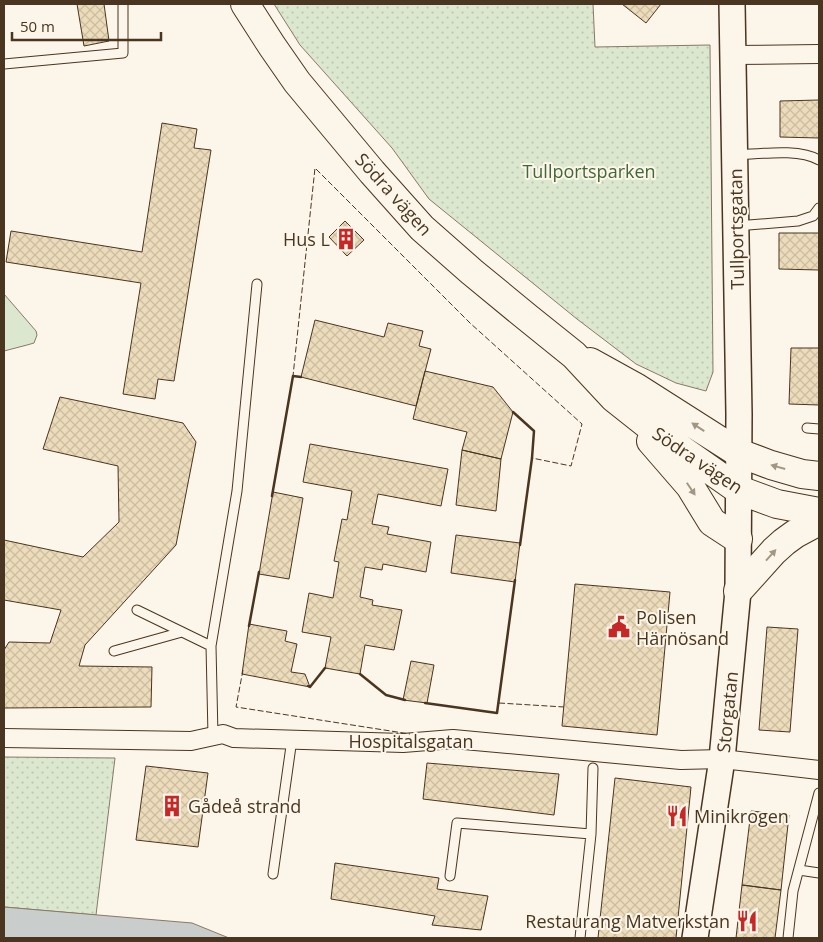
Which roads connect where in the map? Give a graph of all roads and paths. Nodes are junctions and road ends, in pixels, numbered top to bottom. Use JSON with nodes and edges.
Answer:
{"nodes":[{"id":1,"x":123,"y":4,"type":"edge"},
{"id":2,"x":245,"y":4,"type":"edge"},
{"id":3,"x":732,"y":4,"type":"edge"},
{"id":4,"x":819,"y":54,"type":"edge"},
{"id":5,"x":732,"y":55,"type":"junction"},
{"id":6,"x":4,"y":64,"type":"edge"},
{"id":7,"x":734,"y":155,"type":"junction"},
{"id":8,"x":819,"y":160,"type":"edge"},
{"id":9,"x":819,"y":208,"type":"edge"},
{"id":10,"x":736,"y":226,"type":"junction"},
{"id":11,"x":257,"y":284,"type":"dead end"},
{"id":12,"x":574,"y":355,"type":"junction"},
{"id":13,"x":614,"y":398,"type":"junction"},
{"id":14,"x":807,"y":428,"type":"dead end"},
{"id":15,"x":819,"y":429,"type":"edge"},
{"id":16,"x":739,"y":453,"type":"junction"},
{"id":17,"x":819,"y":476,"type":"edge"},
{"id":18,"x":738,"y":490,"type":"junction"},
{"id":19,"x":819,"y":512,"type":"edge"},
{"id":20,"x":819,"y":521,"type":"edge"},
{"id":21,"x":738,"y":539,"type":"junction"},
{"id":22,"x":738,"y":591,"type":"junction"},
{"id":23,"x":137,"y":610,"type":"dead end"},
{"id":24,"x":182,"y":632,"type":"junction"},
{"id":25,"x":211,"y":646,"type":"junction"},
{"id":26,"x":114,"y":651,"type":"dead end"},
{"id":27,"x":213,"y":736,"type":"junction"},
{"id":28,"x":4,"y":738,"type":"edge"},
{"id":29,"x":292,"y":739,"type":"junction"},
{"id":30,"x":722,"y":759,"type":"junction"},
{"id":31,"x":593,"y":768,"type":"dead end"},
{"id":32,"x":819,"y":770,"type":"edge"},
{"id":33,"x":819,"y":793,"type":"edge"},
{"id":34,"x":591,"y":834,"type":"junction"},
{"id":35,"x":799,"y":870,"type":"junction"},
{"id":36,"x":819,"y":873,"type":"edge"},
{"id":37,"x":273,"y":874,"type":"dead end"},
{"id":38,"x":450,"y":876,"type":"dead end"},
{"id":39,"x":580,"y":938,"type":"edge"},
{"id":40,"x":695,"y":938,"type":"edge"},
{"id":41,"x":788,"y":938,"type":"edge"}],
"edges":[{"from":1,"to":6,"type":"lane"},
{"from":2,"to":12,"type":"highway","name":"Södra vägen"},
{"from":3,"to":5,"type":"main road","name":"Tullportsgatan"},
{"from":4,"to":5,"type":"street"},
{"from":5,"to":7,"type":"main road","name":"Tullportsgatan"},
{"from":7,"to":8,"type":"lane"},
{"from":7,"to":10,"type":"main road","name":"Tullportsgatan"},
{"from":9,"to":10,"type":"lane"},
{"from":10,"to":16,"type":"main road","name":"Tullportsgatan"},
{"from":11,"to":25,"type":"lane"},
{"from":12,"to":13,"type":"highway","name":"Södra vägen"},
{"from":16,"to":12,"type":"highway","name":"Södra vägen","one_way":true},
{"from":13,"to":18,"type":"highway","name":"Södra vägen"},
{"from":13,"to":21,"type":"highway","one_way":true},
{"from":14,"to":15,"type":"lane"},
{"from":17,"to":16,"type":"highway","name":"Södra vägen","one_way":true},
{"from":16,"to":18,"type":"main road","name":"Storgatan"},
{"from":18,"to":19,"type":"highway","name":"Södra vägen"},
{"from":18,"to":21,"type":"main road","name":"Storgatan"},
{"from":22,"to":20,"type":"highway","one_way":true},
{"from":21,"to":22,"type":"main road","name":"Storgatan"},
{"from":22,"to":30,"type":"main road","name":"Storgatan"},
{"from":23,"to":24,"type":"lane"},
{"from":24,"to":25,"type":"lane"},
{"from":24,"to":26,"type":"lane"},
{"from":25,"to":27,"type":"lane"},
{"from":27,"to":28,"type":"street","name":"Hospitalsgatan"},
{"from":27,"to":29,"type":"street","name":"Hospitalsgatan"},
{"from":29,"to":30,"type":"street","name":"Hospitalsgatan"},
{"from":29,"to":37,"type":"lane"},
{"from":30,"to":32,"type":"street","name":"Hospitalsgatan"},
{"from":30,"to":40,"type":"main road","name":"Storgatan"},
{"from":31,"to":34,"type":"lane"},
{"from":33,"to":35,"type":"lane"},
{"from":34,"to":38,"type":"lane"},
{"from":34,"to":39,"type":"lane"},
{"from":35,"to":36,"type":"lane"},
{"from":35,"to":41,"type":"lane"}]}
